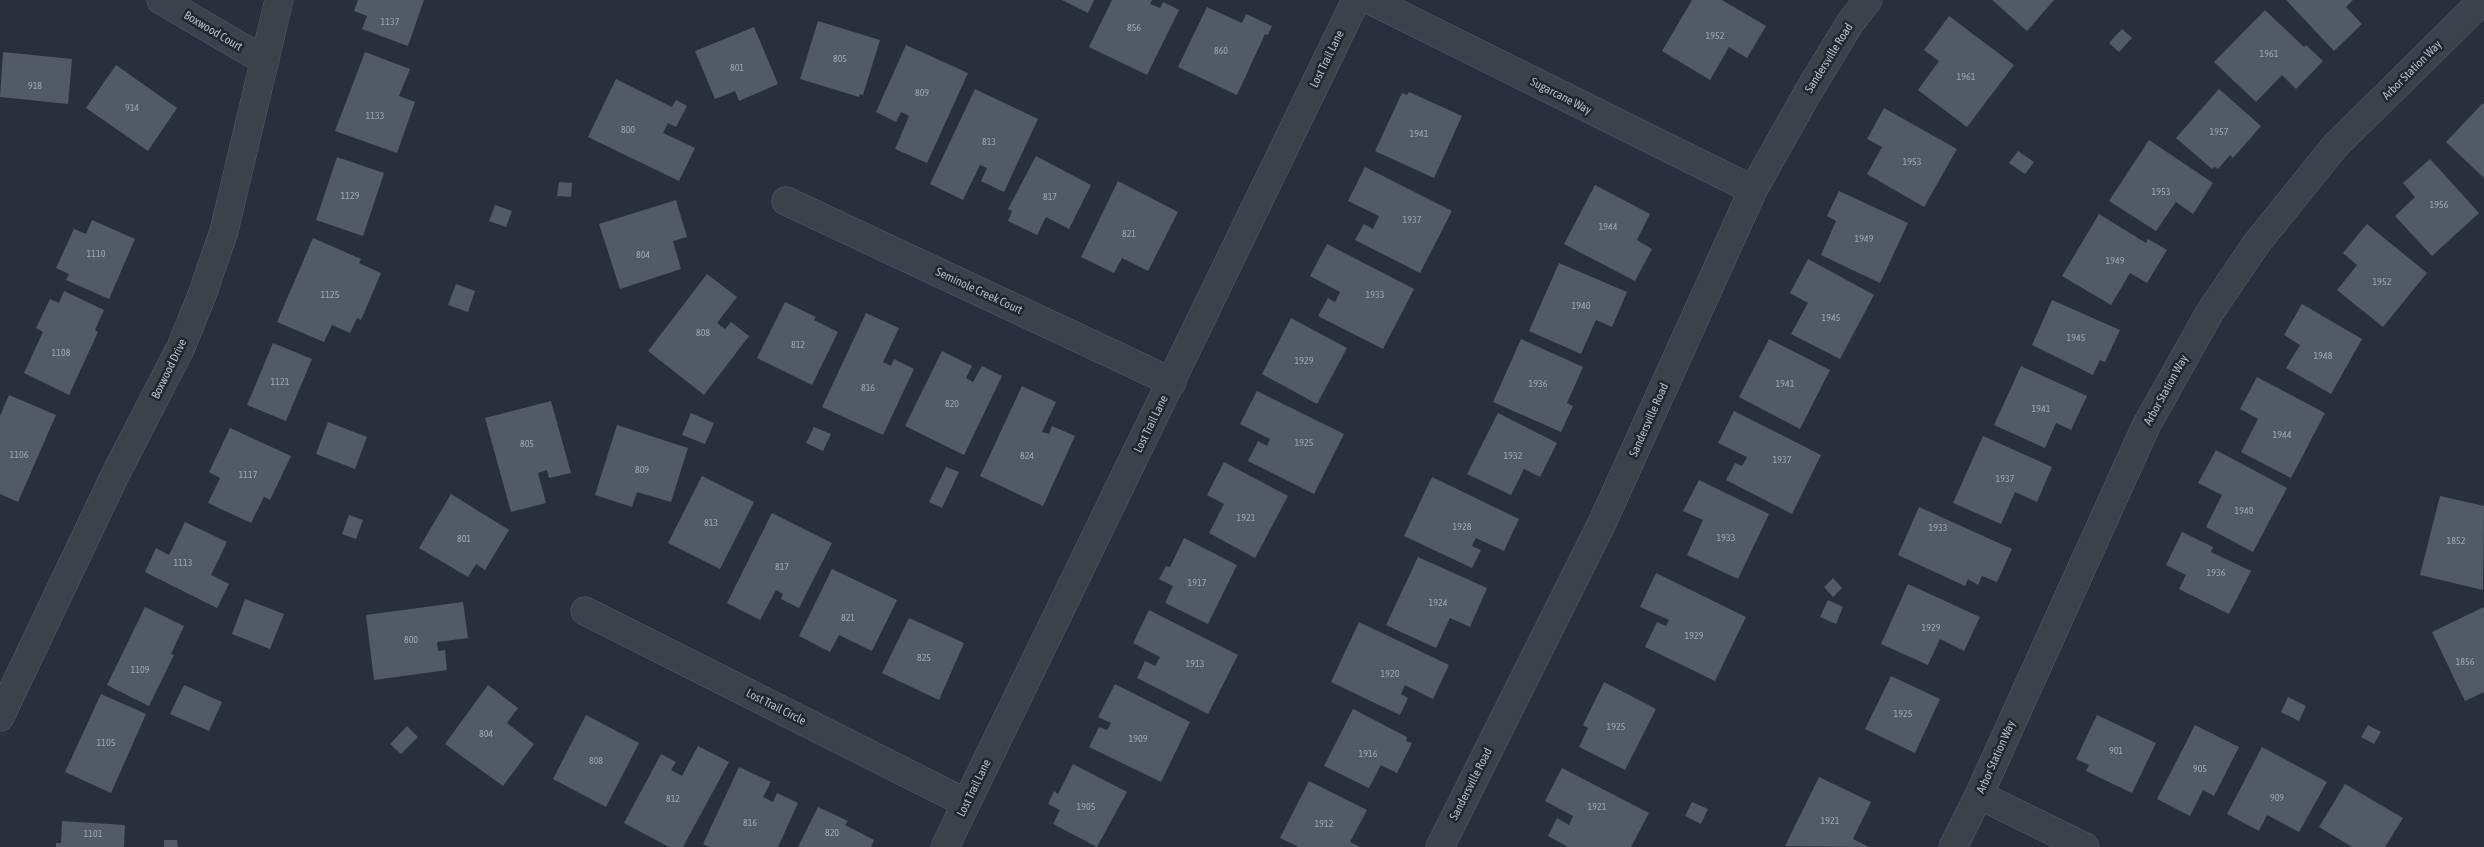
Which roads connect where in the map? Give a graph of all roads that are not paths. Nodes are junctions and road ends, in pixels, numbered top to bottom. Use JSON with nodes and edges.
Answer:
{"nodes":[{"id":1,"x":161,"y":0,"type":"edge"},
{"id":2,"x":279,"y":0,"type":"edge"},
{"id":3,"x":1356,"y":0,"type":"edge"},
{"id":4,"x":1370,"y":0,"type":"edge"},
{"id":5,"x":1868,"y":0,"type":"edge"},
{"id":6,"x":2482,"y":1,"type":"edge"},
{"id":7,"x":265,"y":61,"type":"junction"},
{"id":8,"x":1753,"y":190,"type":"junction"},
{"id":9,"x":786,"y":201,"type":"dead end"},
{"id":10,"x":1172,"y":382,"type":"junction"},
{"id":11,"x":585,"y":611,"type":"dead end"},
{"id":12,"x":0,"y":717,"type":"edge"},
{"id":13,"x":1979,"y":795,"type":"junction"},
{"id":14,"x":966,"y":803,"type":"junction"},
{"id":15,"x":945,"y":847,"type":"edge"},
{"id":16,"x":1440,"y":847,"type":"edge"},
{"id":17,"x":1953,"y":847,"type":"edge"},
{"id":18,"x":2085,"y":847,"type":"edge"}],
"edges":[{"from":1,"to":7,"type":"street","name":"Boxwood Court"},
{"from":2,"to":7,"type":"street","name":"Boxwood Drive"},
{"from":3,"to":10,"type":"street","name":"Lost Trail Lane"},
{"from":4,"to":8,"type":"street","name":"Sugarcane Way"},
{"from":5,"to":8,"type":"street","name":"Sandersville Road"},
{"from":6,"to":13,"type":"street","name":"Arbor Station Way"},
{"from":7,"to":12,"type":"street","name":"Boxwood Drive"},
{"from":8,"to":16,"type":"street","name":"Sandersville Road"},
{"from":9,"to":10,"type":"street","name":"Seminole Creek Court"},
{"from":10,"to":14,"type":"street","name":"Lost Trail Lane"},
{"from":11,"to":14,"type":"street","name":"Lost Trail Circle"},
{"from":13,"to":17,"type":"street","name":"Arbor Station Way"},
{"from":13,"to":18,"type":"street"},
{"from":14,"to":15,"type":"street","name":"Lost Trail Lane"}]}
